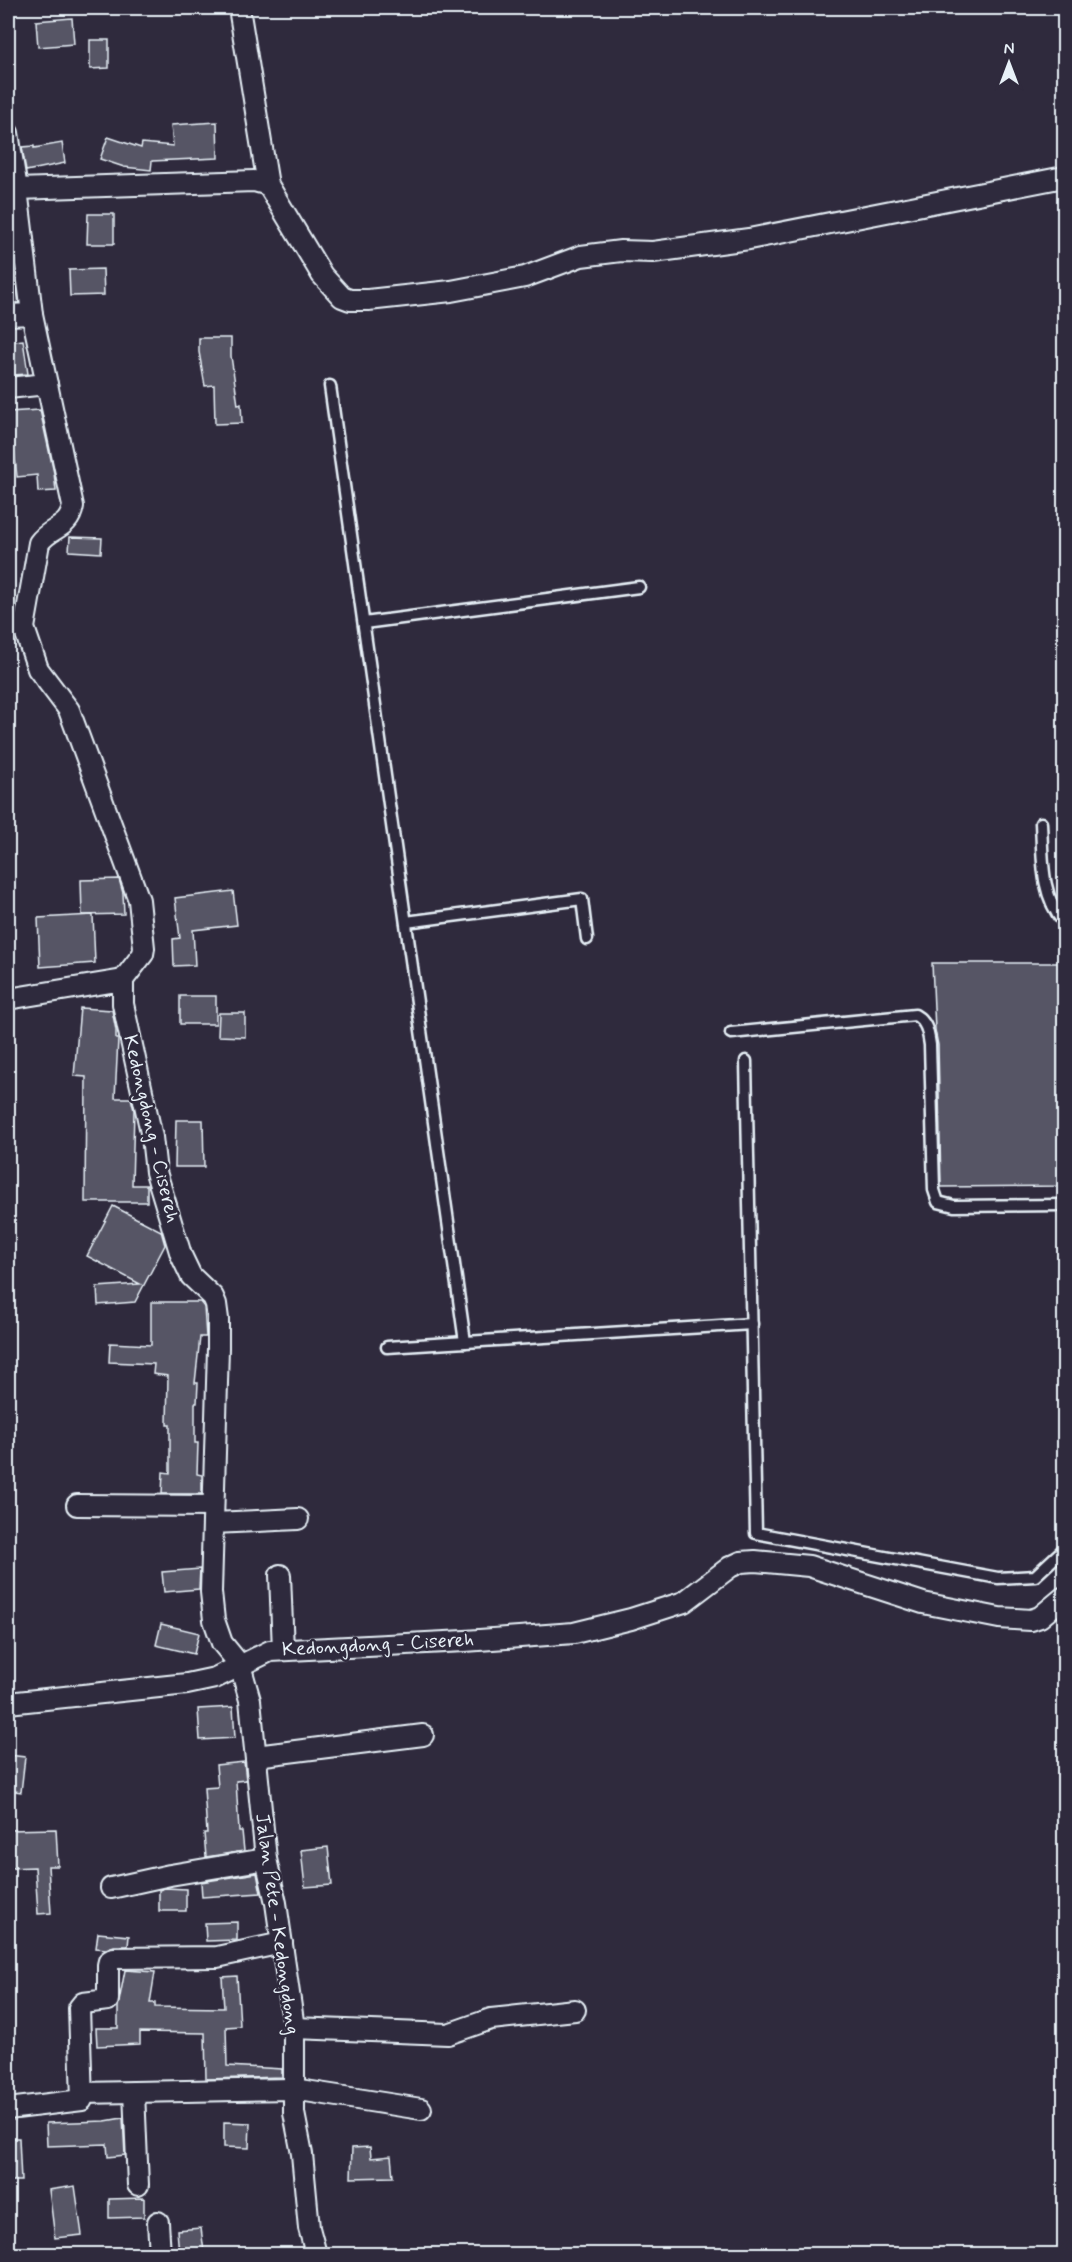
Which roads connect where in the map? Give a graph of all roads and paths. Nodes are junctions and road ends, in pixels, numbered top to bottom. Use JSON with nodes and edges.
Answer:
{"nodes":[{"id":1,"x":239,"y":8,"type":"edge"},
{"id":2,"x":8,"y":134,"type":"edge"},
{"id":3,"x":1065,"y":177,"type":"edge"},
{"id":4,"x":268,"y":185,"type":"junction"},
{"id":5,"x":17,"y":189,"type":"junction"},
{"id":6,"x":32,"y":314,"type":"junction"},
{"id":7,"x":8,"y":315,"type":"edge"},
{"id":8,"x":47,"y":384,"type":"junction"},
{"id":9,"x":330,"y":386,"type":"dead end"},
{"id":10,"x":8,"y":388,"type":"edge"},
{"id":11,"x":639,"y":587,"type":"dead end"},
{"id":12,"x":364,"y":623,"type":"junction"},
{"id":13,"x":1041,"y":823,"type":"dead end"},
{"id":14,"x":406,"y":922,"type":"junction"},
{"id":15,"x":1065,"y":923,"type":"edge"},
{"id":16,"x":587,"y":939,"type":"dead end"},
{"id":17,"x":123,"y":980,"type":"junction"},
{"id":18,"x":8,"y":999,"type":"edge"},
{"id":19,"x":731,"y":1033,"type":"dead end"},
{"id":20,"x":746,"y":1061,"type":"dead end"},
{"id":21,"x":1065,"y":1205,"type":"edge"},
{"id":22,"x":752,"y":1324,"type":"junction"},
{"id":23,"x":465,"y":1342,"type":"junction"},
{"id":24,"x":387,"y":1347,"type":"dead end"},
{"id":25,"x":77,"y":1505,"type":"dead end"},
{"id":26,"x":213,"y":1514,"type":"junction"},
{"id":27,"x":298,"y":1519,"type":"dead end"},
{"id":28,"x":1065,"y":1549,"type":"edge"},
{"id":29,"x":280,"y":1575,"type":"dead end"},
{"id":30,"x":1065,"y":1597,"type":"edge"},
{"id":31,"x":283,"y":1650,"type":"junction"},
{"id":32,"x":240,"y":1665,"type":"junction"},
{"id":33,"x":8,"y":1702,"type":"edge"},
{"id":34,"x":423,"y":1735,"type":"dead end"},
{"id":35,"x":256,"y":1756,"type":"junction"},
{"id":36,"x":266,"y":1859,"type":"junction"},
{"id":37,"x":111,"y":1888,"type":"dead end"},
{"id":38,"x":282,"y":1943,"type":"junction"},
{"id":39,"x":575,"y":2010,"type":"dead end"},
{"id":40,"x":294,"y":2028,"type":"junction"},
{"id":41,"x":293,"y":2089,"type":"junction"},
{"id":42,"x":134,"y":2092,"type":"junction"},
{"id":43,"x":82,"y":2093,"type":"junction"},
{"id":44,"x":8,"y":2109,"type":"edge"},
{"id":45,"x":421,"y":2109,"type":"dead end"},
{"id":46,"x":138,"y":2185,"type":"dead end"},
{"id":47,"x":158,"y":2222,"type":"dead end"},
{"id":48,"x":160,"y":2254,"type":"edge"},
{"id":49,"x":316,"y":2254,"type":"edge"}],
"edges":[{"from":1,"to":4,"type":"street"},
{"from":2,"to":5,"type":"street"},
{"from":3,"to":4,"type":"street"},
{"from":4,"to":5,"type":"street"},
{"from":5,"to":6,"type":"street"},
{"from":6,"to":7,"type":"street"},
{"from":6,"to":8,"type":"street"},
{"from":8,"to":10,"type":"street"},
{"from":8,"to":17,"type":"street"},
{"from":9,"to":12,"type":"lane"},
{"from":11,"to":12,"type":"lane"},
{"from":12,"to":14,"type":"lane"},
{"from":13,"to":15,"type":"lane"},
{"from":14,"to":16,"type":"lane"},
{"from":14,"to":23,"type":"lane"},
{"from":17,"to":18,"type":"street"},
{"from":17,"to":26,"type":"street","name":"Kedongdong - Cisereh"},
{"from":19,"to":21,"type":"lane"},
{"from":20,"to":22,"type":"lane"},
{"from":22,"to":23,"type":"lane"},
{"from":22,"to":28,"type":"lane"},
{"from":23,"to":24,"type":"lane"},
{"from":25,"to":26,"type":"street"},
{"from":26,"to":27,"type":"street"},
{"from":26,"to":32,"type":"street","name":"Kedongdong - Cisereh"},
{"from":29,"to":31,"type":"street"},
{"from":30,"to":31,"type":"street","name":"Kedongdong - Cisereh"},
{"from":31,"to":32,"type":"street","name":"Kedongdong - Cisereh"},
{"from":32,"to":33,"type":"street"},
{"from":32,"to":35,"type":"street","name":"Jalan Pete - Kedongdong"},
{"from":34,"to":35,"type":"street"},
{"from":35,"to":36,"type":"street","name":"Jalan Pete - Kedongdong"},
{"from":36,"to":37,"type":"street"},
{"from":36,"to":38,"type":"street","name":"Jalan Pete - Kedongdong"},
{"from":38,"to":40,"type":"street","name":"Jalan Pete - Kedongdong"},
{"from":38,"to":43,"type":"street"},
{"from":39,"to":40,"type":"street"},
{"from":40,"to":41,"type":"street","name":"Jalan Pete - Kedongdong"},
{"from":41,"to":42,"type":"street"},
{"from":41,"to":45,"type":"street"},
{"from":41,"to":49,"type":"street","name":"Jalan Pete - Kedongdong"},
{"from":42,"to":43,"type":"street"},
{"from":42,"to":46,"type":"street"},
{"from":43,"to":44,"type":"street"},
{"from":47,"to":48,"type":"street"}]}
